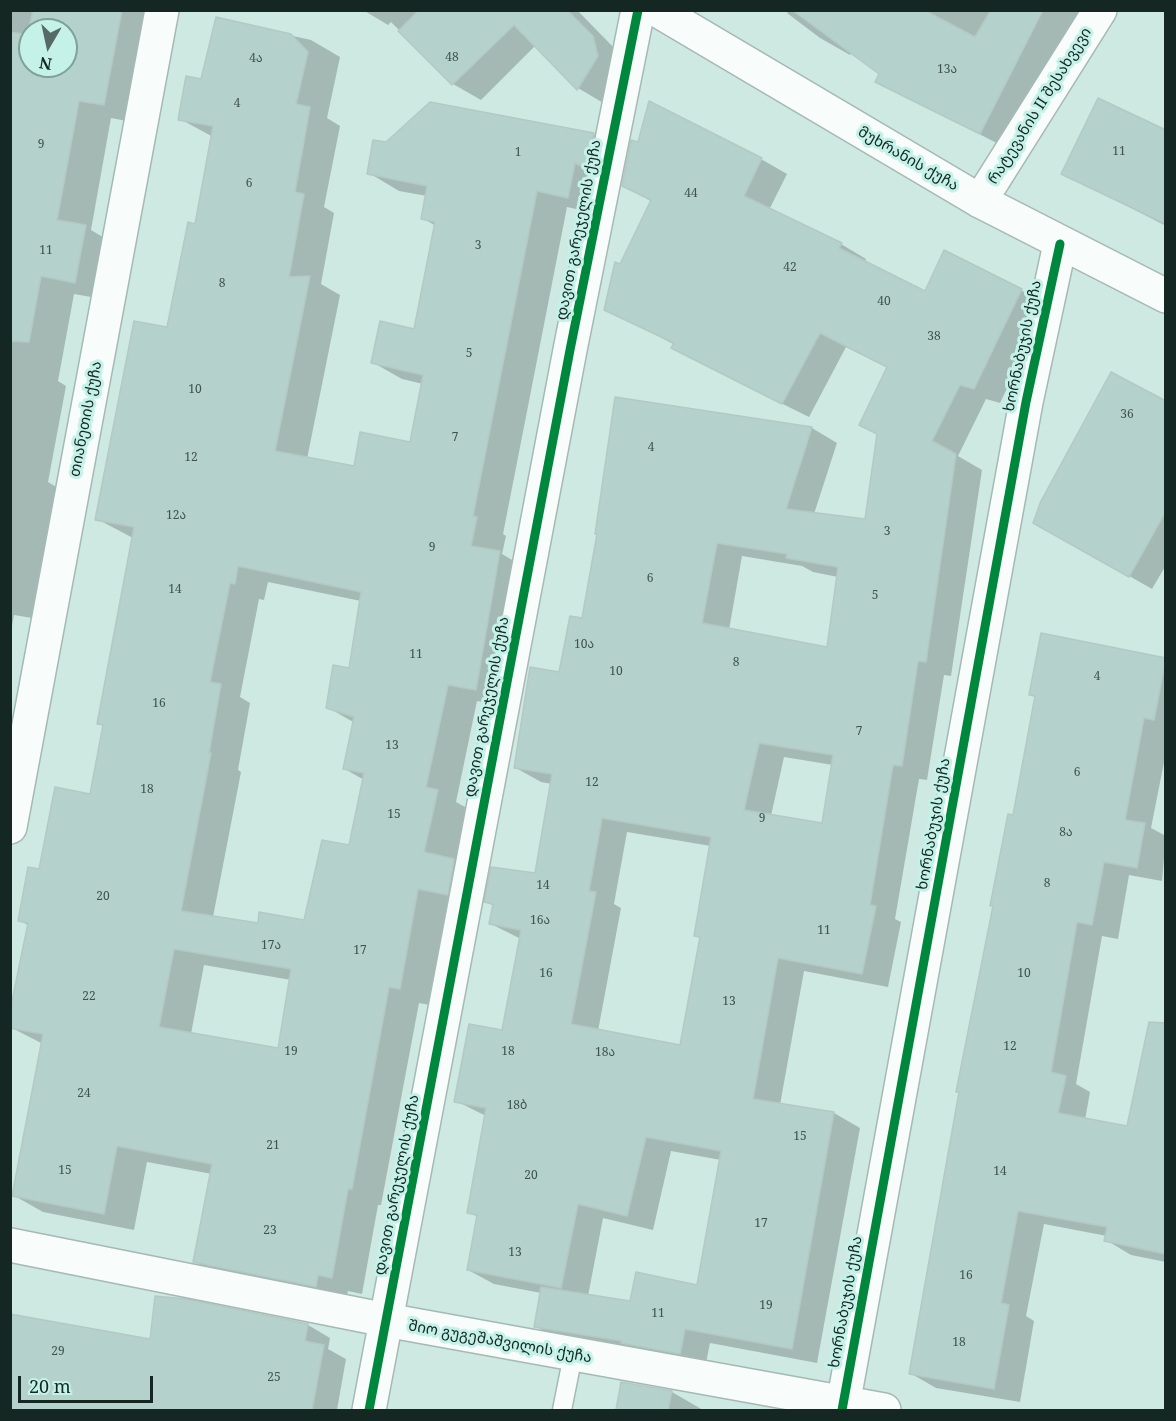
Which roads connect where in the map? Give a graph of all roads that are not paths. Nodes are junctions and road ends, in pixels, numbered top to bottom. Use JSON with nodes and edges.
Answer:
{"nodes":[{"id":1,"x":162,"y":10,"type":"edge"},
{"id":2,"x":638,"y":10,"type":"edge"},
{"id":3,"x":657,"y":10,"type":"edge"},
{"id":4,"x":1100,"y":10,"type":"edge"},
{"id":5,"x":980,"y":201,"type":"junction"},
{"id":6,"x":1060,"y":244,"type":"junction"},
{"id":7,"x":1166,"y":296,"type":"edge"},
{"id":8,"x":10,"y":827,"type":"edge"},
{"id":9,"x":10,"y":1245,"type":"edge"},
{"id":10,"x":386,"y":1320,"type":"junction"},
{"id":11,"x":573,"y":1356,"type":"junction"},
{"id":12,"x":843,"y":1407,"type":"edge"},
{"id":13,"x":369,"y":1410,"type":"edge"},
{"id":14,"x":562,"y":1410,"type":"edge"},
{"id":15,"x":884,"y":1410,"type":"edge"}],
"edges":[{"from":1,"to":8,"type":"street","name":"თიანეთის ქუჩა"},
{"from":2,"to":10,"type":"street","name":"დავით გარეჯელის ქუჩა"},
{"from":3,"to":5,"type":"street","name":"მუხრანის ქუჩა"},
{"from":4,"to":5,"type":"street","name":"რატევანის II შესახვევი"},
{"from":5,"to":6,"type":"street","name":"მუხრანის ქუჩა"},
{"from":6,"to":7,"type":"street","name":"მუხრანის ქუჩა"},
{"from":6,"to":12,"type":"street","name":"ხორნაბუჯის ქუჩა"},
{"from":9,"to":10,"type":"street","name":"შიო გუგეშაშვილის ქუჩა"},
{"from":10,"to":11,"type":"street","name":"შიო გუგეშაშვილის ქუჩა"},
{"from":10,"to":13,"type":"street","name":"დავით გარეჯელის ქუჩა"},
{"from":11,"to":12,"type":"street","name":"შიო გუგეშაშვილის ქუჩა"},
{"from":11,"to":14,"type":"lane"},
{"from":12,"to":15,"type":"street","name":"შიო გუგეშაშვილის ქუჩა"}]}
